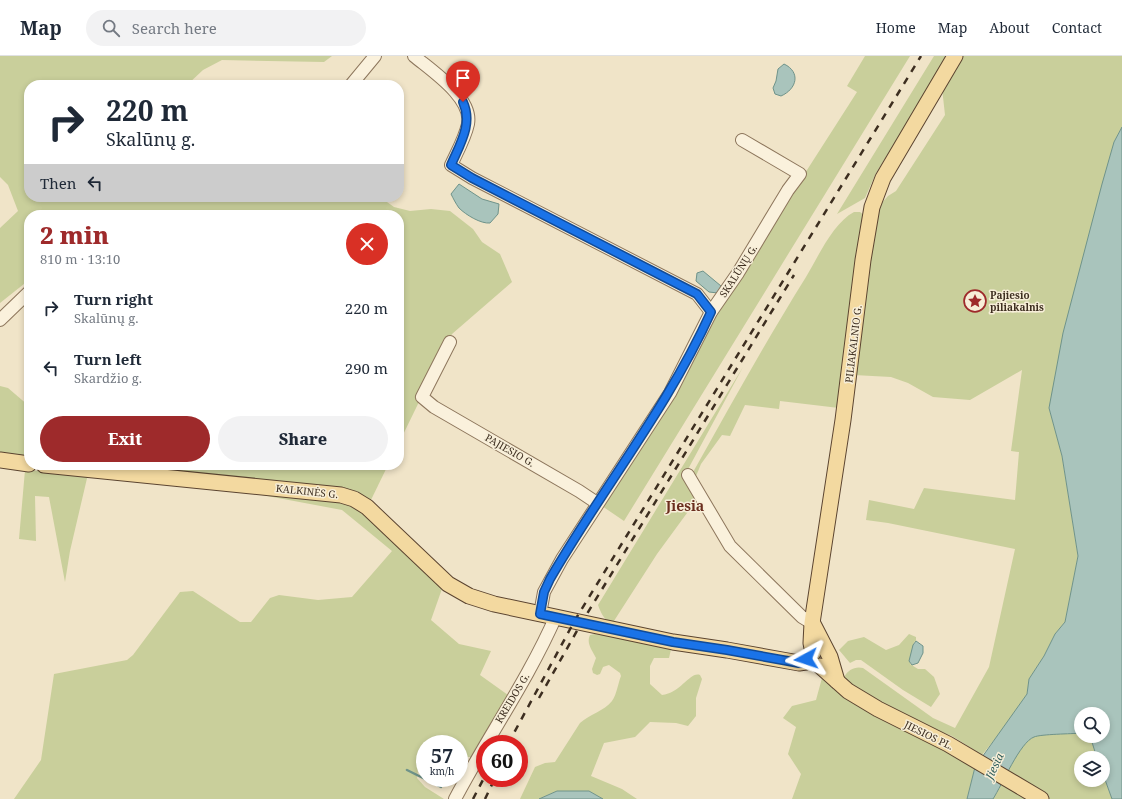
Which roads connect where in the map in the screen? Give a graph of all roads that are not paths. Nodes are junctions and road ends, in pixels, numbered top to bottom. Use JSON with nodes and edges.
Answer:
{"nodes":[{"id":1,"x":375,"y":56,"type":"edge"},
{"id":2,"x":414,"y":56,"type":"edge"},
{"id":3,"x":955,"y":56,"type":"edge"},
{"id":4,"x":355,"y":80,"type":"edge"},
{"id":5,"x":742,"y":140,"type":"dead end"},
{"id":6,"x":24,"y":297,"type":"edge"},
{"id":7,"x":711,"y":312,"type":"junction"},
{"id":8,"x":0,"y":320,"type":"edge"},
{"id":9,"x":450,"y":342,"type":"dead end"},
{"id":10,"x":0,"y":460,"type":"edge"},
{"id":11,"x":24,"y":463,"type":"edge"},
{"id":12,"x":94,"y":470,"type":"edge"},
{"id":13,"x":688,"y":475,"type":"dead end"},
{"id":14,"x":597,"y":503,"type":"junction"},
{"id":15,"x":540,"y":614,"type":"junction"},
{"id":16,"x":556,"y":616,"type":"junction"},
{"id":17,"x":812,"y":623,"type":"junction"},
{"id":18,"x":813,"y":660,"type":"junction"},
{"id":19,"x":838,"y":681,"type":"junction"},
{"id":20,"x":1035,"y":795,"type":"edge"},
{"id":21,"x":455,"y":799,"type":"edge"}],
"edges":[{"from":1,"to":4,"type":"street"},
{"from":2,"to":7,"type":"street"},
{"from":3,"to":17,"type":"main road","name":"PILIAKALNIO G."},
{"from":5,"to":7,"type":"street","name":"SKALŪNŲ G."},
{"from":6,"to":8,"type":"street"},
{"from":7,"to":14,"type":"street","name":"SKALŪNŲ G."},
{"from":9,"to":14,"type":"street","name":"PAJIESIO G."},
{"from":10,"to":11,"type":"main road"},
{"from":12,"to":15,"type":"main road","name":"KALKINĖS G."},
{"from":13,"to":17,"type":"street"},
{"from":14,"to":15,"type":"street","name":"SKALŪNŲ G."},
{"from":15,"to":16,"type":"main road","name":"KALKINĖS G."},
{"from":16,"to":18,"type":"main road"},
{"from":16,"to":21,"type":"street","name":"KREIDOS G."},
{"from":17,"to":18,"type":"main road","name":"PILIAKALNIO G."},
{"from":17,"to":19,"type":"main road"},
{"from":18,"to":19,"type":"main road","name":"JIESIOS PL."},
{"from":19,"to":20,"type":"main road","name":"JIESIOS PL."}]}
